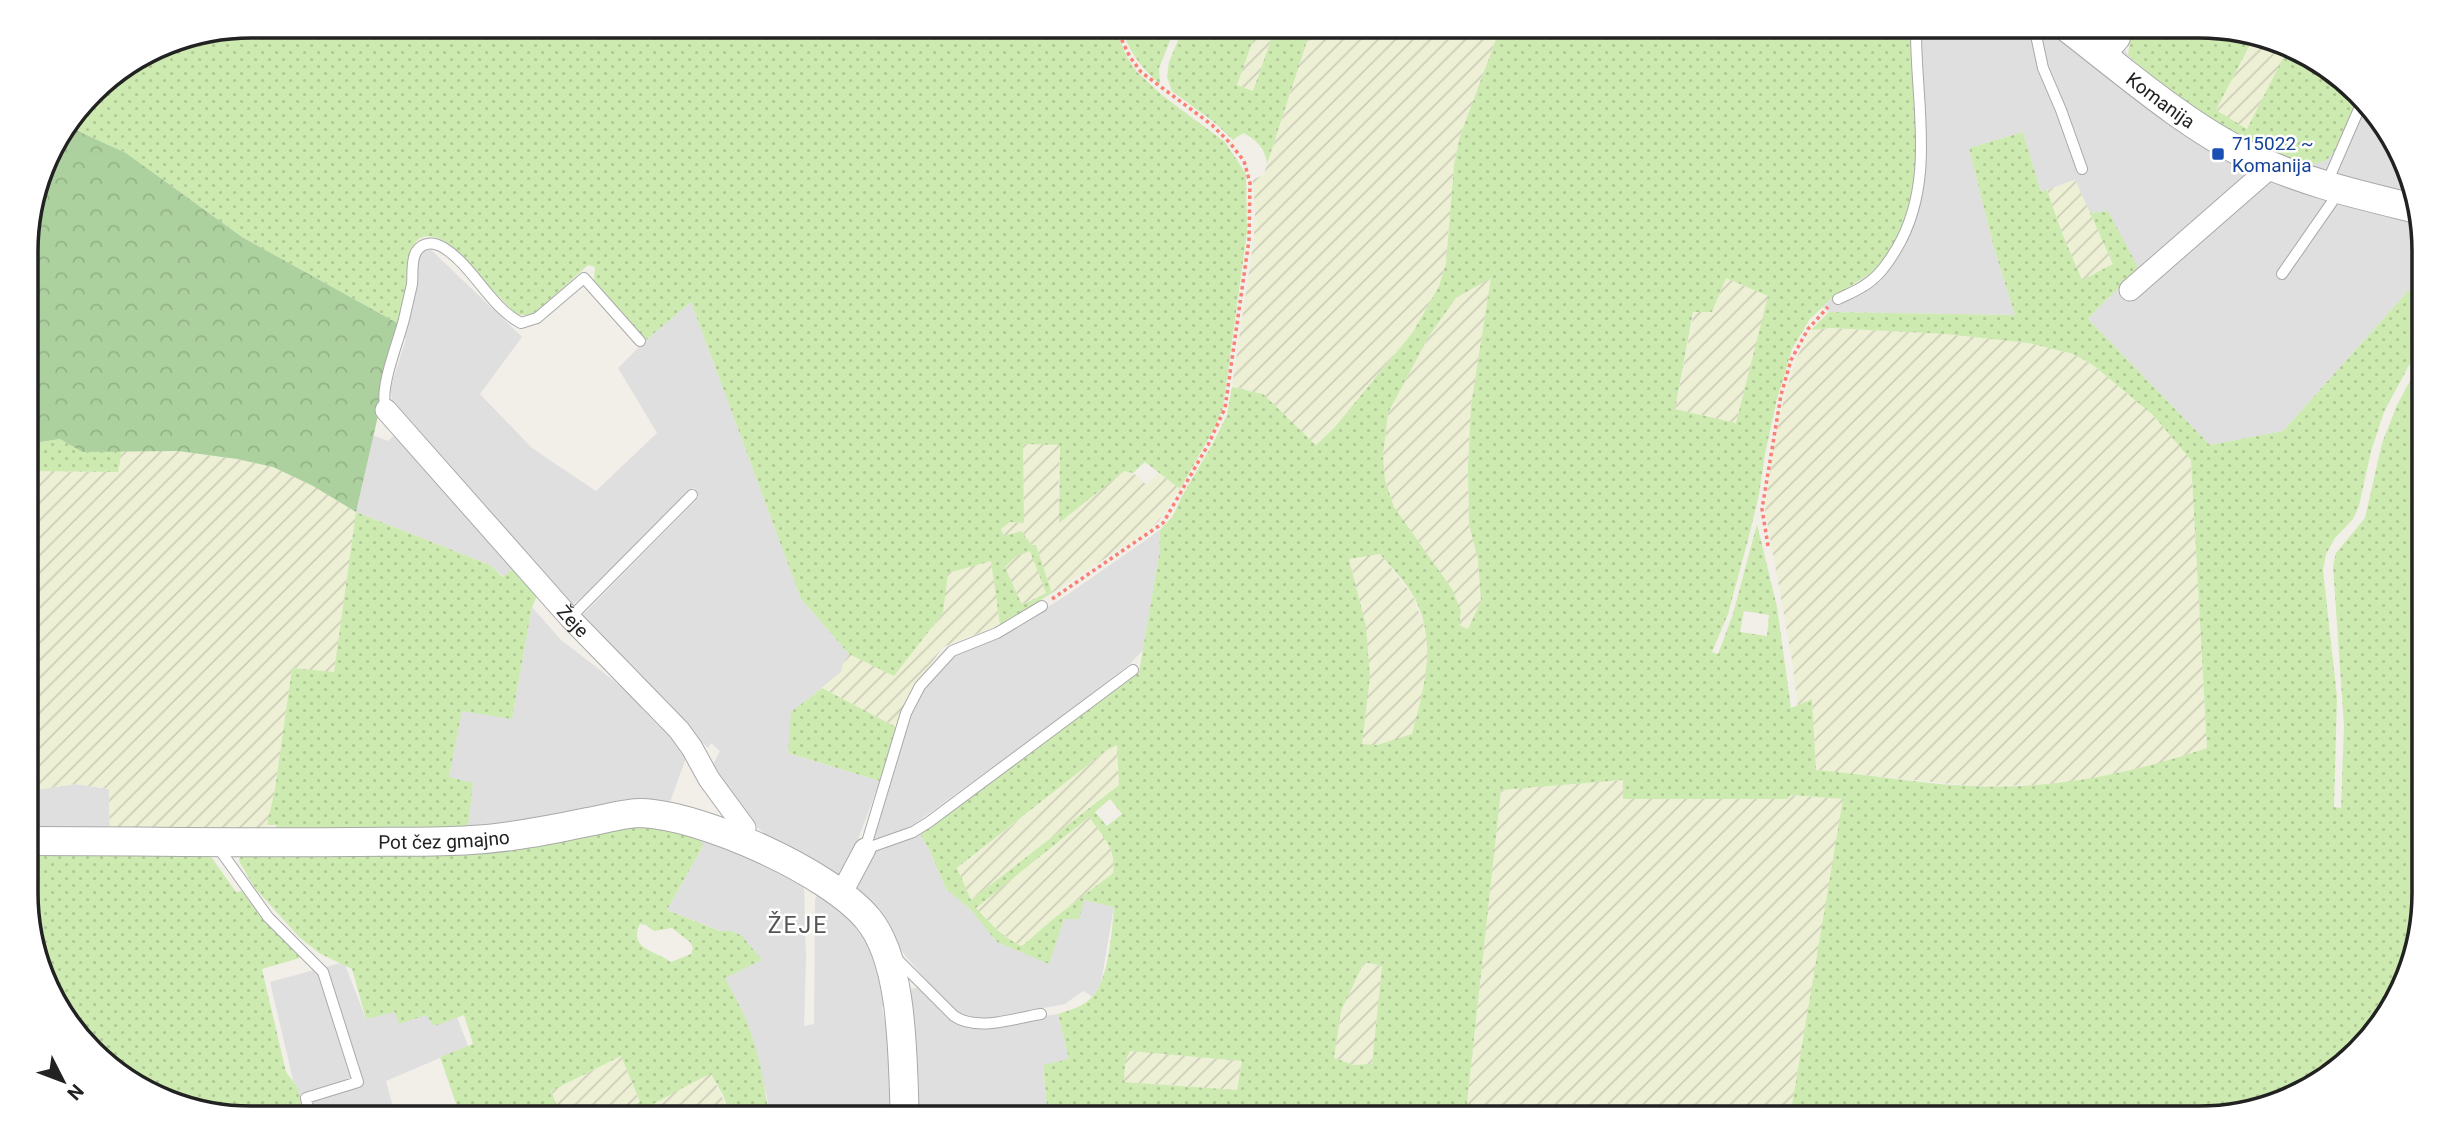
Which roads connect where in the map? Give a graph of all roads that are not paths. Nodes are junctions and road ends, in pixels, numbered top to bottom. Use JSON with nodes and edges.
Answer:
{"nodes":[{"id":1,"x":1916,"y":38,"type":"edge"},
{"id":2,"x":2037,"y":38,"type":"edge"},
{"id":3,"x":2081,"y":38,"type":"edge"},
{"id":4,"x":2120,"y":38,"type":"edge"},
{"id":5,"x":2104,"y":56,"type":"junction"},
{"id":6,"x":2359,"y":111,"type":"edge"},
{"id":7,"x":2272,"y":166,"type":"junction"},
{"id":8,"x":2082,"y":169,"type":"dead end"},
{"id":9,"x":2333,"y":187,"type":"junction"},
{"id":10,"x":2407,"y":206,"type":"edge"},
{"id":11,"x":2282,"y":274,"type":"dead end"},
{"id":12,"x":2130,"y":290,"type":"dead end"},
{"id":13,"x":1838,"y":299,"type":"road end"},
{"id":14,"x":640,"y":341,"type":"dead end"},
{"id":15,"x":386,"y":410,"type":"joint"},
{"id":16,"x":692,"y":495,"type":"dead end"},
{"id":17,"x":1042,"y":607,"type":"road end"},
{"id":18,"x":570,"y":618,"type":"junction"},
{"id":19,"x":1133,"y":670,"type":"dead end"},
{"id":20,"x":741,"y":840,"type":"junction"},
{"id":21,"x":38,"y":841,"type":"edge"},
{"id":22,"x":215,"y":843,"type":"junction"},
{"id":23,"x":864,"y":849,"type":"junction"},
{"id":24,"x":841,"y":894,"type":"junction"},
{"id":25,"x":908,"y":986,"type":"junction"},
{"id":26,"x":1041,"y":1014,"type":"dead end"},
{"id":27,"x":308,"y":1106,"type":"edge"},
{"id":28,"x":905,"y":1106,"type":"edge"}],
"edges":[{"from":1,"to":13,"type":"lane"},
{"from":2,"to":8,"type":"lane"},
{"from":3,"to":5,"type":"street","name":"Komanija"},
{"from":4,"to":5,"type":"street"},
{"from":5,"to":7,"type":"street","name":"Komanija"},
{"from":6,"to":9,"type":"lane"},
{"from":7,"to":9,"type":"street","name":"Komanija"},
{"from":7,"to":12,"type":"street"},
{"from":9,"to":10,"type":"street","name":"Komanija"},
{"from":9,"to":11,"type":"lane"},
{"from":14,"to":15,"type":"lane"},
{"from":15,"to":18,"type":"street","name":"Žeje"},
{"from":16,"to":18,"type":"lane"},
{"from":17,"to":23,"type":"lane"},
{"from":18,"to":20,"type":"street","name":"Žeje"},
{"from":19,"to":23,"type":"lane"},
{"from":20,"to":22,"type":"street","name":"Pot čez gmajno"},
{"from":20,"to":24,"type":"street","name":"Pot čez gmajno"},
{"from":21,"to":22,"type":"street","name":"Pot čez gmajno"},
{"from":22,"to":27,"type":"lane"},
{"from":23,"to":24,"type":"street"},
{"from":24,"to":25,"type":"street","name":"Pot čez gmajno"},
{"from":25,"to":26,"type":"lane"},
{"from":25,"to":28,"type":"street","name":"Pot čez gmajno"}]}
